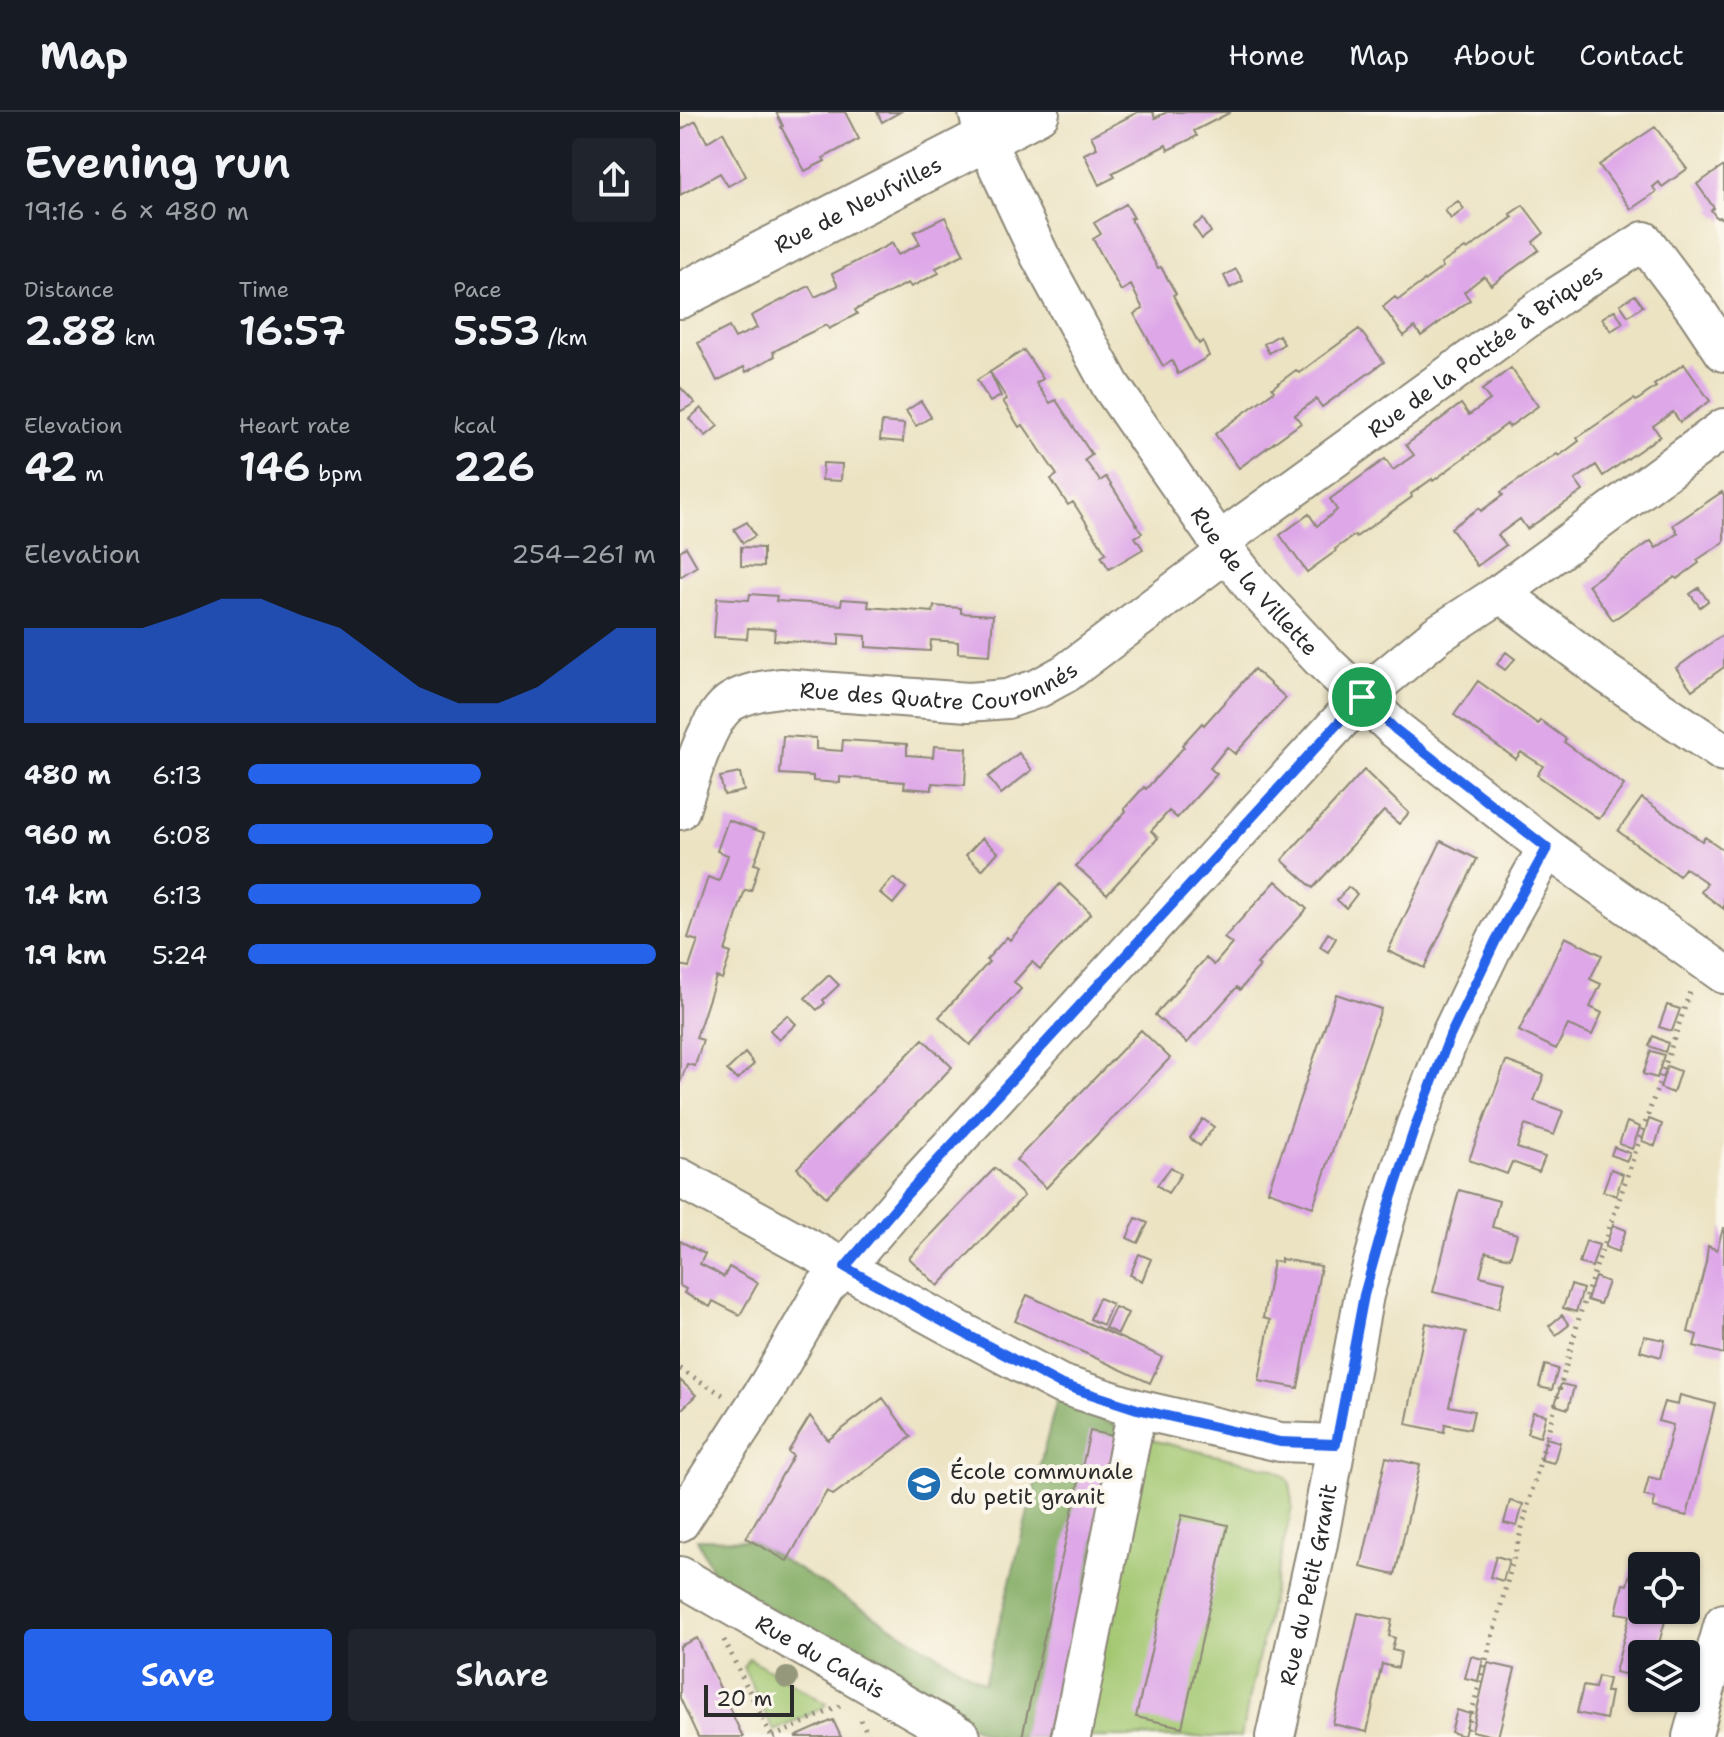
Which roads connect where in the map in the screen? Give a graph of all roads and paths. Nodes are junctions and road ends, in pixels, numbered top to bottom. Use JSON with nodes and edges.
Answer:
{"nodes":[{"id":1,"x":1037,"y":112,"type":"edge"},
{"id":2,"x":982,"y":126,"type":"edge"},
{"id":3,"x":680,"y":296,"type":"edge"},
{"id":4,"x":1724,"y":352,"type":"edge"},
{"id":5,"x":1724,"y":428,"type":"edge"},
{"id":6,"x":1223,"y":547,"type":"junction"},
{"id":7,"x":1501,"y":593,"type":"junction"},
{"id":8,"x":1362,"y":697,"type":"junction"},
{"id":9,"x":1724,"y":753,"type":"edge"},
{"id":10,"x":680,"y":810,"type":"edge"},
{"id":11,"x":1547,"y":848,"type":"junction"},
{"id":12,"x":1715,"y":968,"type":"edge"},
{"id":13,"x":680,"y":1178,"type":"edge"},
{"id":14,"x":845,"y":1267,"type":"junction"},
{"id":15,"x":680,"y":1369,"type":"edge"},
{"id":16,"x":1137,"y":1409,"type":"junction"},
{"id":17,"x":751,"y":1412,"type":"junction"},
{"id":18,"x":1336,"y":1444,"type":"junction"},
{"id":19,"x":680,"y":1522,"type":"edge"},
{"id":20,"x":680,"y":1576,"type":"edge"},
{"id":21,"x":1724,"y":1623,"type":"edge"},
{"id":22,"x":720,"y":1632,"type":"dead end"},
{"id":23,"x":840,"y":1706,"type":"dead end"},
{"id":24,"x":861,"y":1719,"type":"dead end"},
{"id":25,"x":772,"y":1737,"type":"edge"},
{"id":26,"x":869,"y":1737,"type":"edge"},
{"id":27,"x":961,"y":1737,"type":"edge"},
{"id":28,"x":1071,"y":1737,"type":"edge"},
{"id":29,"x":1275,"y":1737,"type":"edge"},
{"id":30,"x":1465,"y":1737,"type":"edge"},
{"id":31,"x":1692,"y":1737,"type":"edge"}],
"edges":[{"from":1,"to":2,"type":"main road","name":"Rue de Neufvilles"},
{"from":2,"to":3,"type":"main road","name":"Rue de Neufvilles"},
{"from":2,"to":6,"type":"street","name":"Rue de la Villette"},
{"from":4,"to":6,"type":"street","name":"Rue de la Pottée à Briques"},
{"from":5,"to":7,"type":"street"},
{"from":6,"to":8,"type":"street","name":"Rue de la Villette"},
{"from":6,"to":10,"type":"street","name":"Rue des Quatre Couronnés"},
{"from":7,"to":8,"type":"street"},
{"from":7,"to":9,"type":"street"},
{"from":8,"to":11,"type":"street","name":"Rue de la Villette"},
{"from":8,"to":14,"type":"street"},
{"from":11,"to":12,"type":"street","name":"Rue de la Villette"},
{"from":11,"to":18,"type":"street","name":"Rue du Petit Granit"},
{"from":12,"to":30,"type":"path"},
{"from":13,"to":14,"type":"street"},
{"from":14,"to":16,"type":"street"},
{"from":14,"to":17,"type":"street"},
{"from":15,"to":17,"type":"path"},
{"from":16,"to":18,"type":"street"},
{"from":16,"to":28,"type":"street"},
{"from":17,"to":19,"type":"street"},
{"from":18,"to":29,"type":"street","name":"Rue du Petit Granit"},
{"from":20,"to":27,"type":"street","name":"Rue du Calais"},
{"from":21,"to":31,"type":"street"},
{"from":22,"to":25,"type":"path"},
{"from":23,"to":25,"type":"path"},
{"from":24,"to":26,"type":"path"}]}
